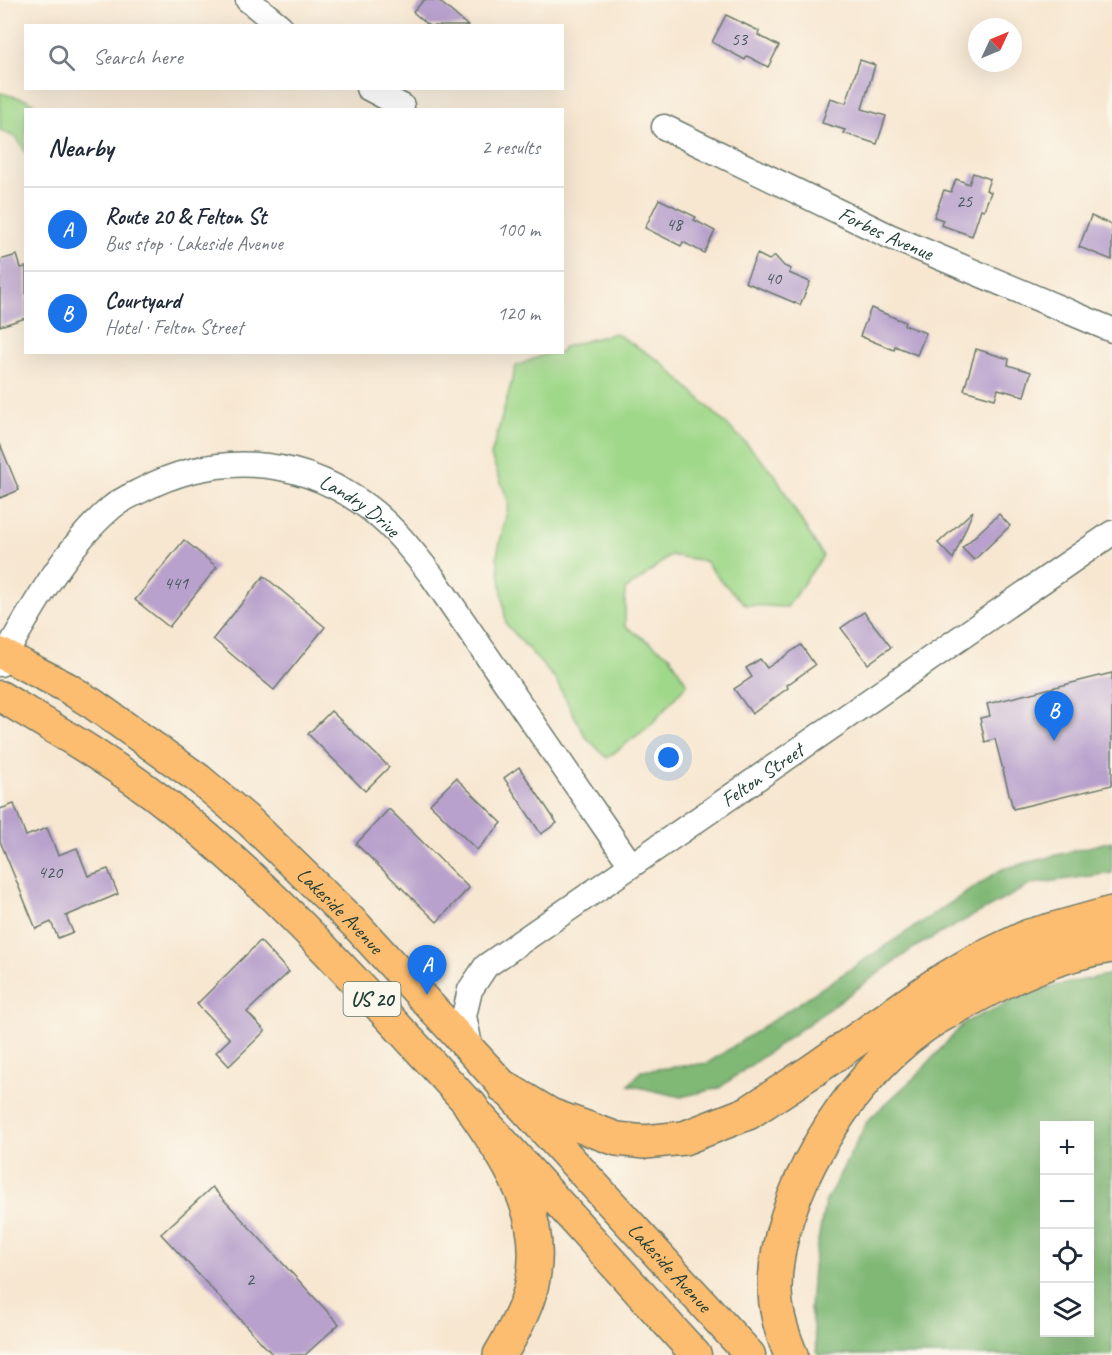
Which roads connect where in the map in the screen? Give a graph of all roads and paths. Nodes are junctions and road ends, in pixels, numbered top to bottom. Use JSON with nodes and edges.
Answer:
{"nodes":[{"id":1,"x":248,"y":0,"type":"edge"},
{"id":2,"x":278,"y":24,"type":"edge"},
{"id":3,"x":372,"y":90,"type":"edge"},
{"id":4,"x":402,"y":106,"type":"dead end"},
{"id":5,"x":664,"y":127,"type":"dead end"},
{"id":6,"x":1112,"y":330,"type":"edge"},
{"id":7,"x":1112,"y":533,"type":"edge"},
{"id":8,"x":2,"y":657,"type":"edge"},
{"id":9,"x":0,"y":696,"type":"edge"},
{"id":10,"x":631,"y":865,"type":"junction"},
{"id":11,"x":1112,"y":913,"type":"edge"},
{"id":12,"x":1112,"y":946,"type":"edge"},
{"id":13,"x":471,"y":1050,"type":"junction"},
{"id":14,"x":505,"y":1088,"type":"junction"},
{"id":15,"x":470,"y":1105,"type":"junction"},
{"id":16,"x":500,"y":1355,"type":"edge"},
{"id":17,"x":696,"y":1355,"type":"edge"},
{"id":18,"x":750,"y":1355,"type":"edge"},
{"id":19,"x":791,"y":1355,"type":"edge"}],
"edges":[{"from":1,"to":2,"type":"street"},
{"from":3,"to":4,"type":"street"},
{"from":5,"to":6,"type":"street","name":"Forbes Avenue"},
{"from":7,"to":10,"type":"street","name":"Felton Street"},
{"from":8,"to":10,"type":"street","name":"Landry Drive"},
{"from":8,"to":13,"type":"main road","name":"Lakeside Avenue","number":"US 20"},
{"from":9,"to":15,"type":"main road","name":"Lakeside Avenue","number":"US 20"},
{"from":10,"to":13,"type":"street","name":"Felton Street"},
{"from":11,"to":14,"type":"highway"},
{"from":12,"to":19,"type":"highway"},
{"from":13,"to":14,"type":"main road","name":"Lakeside Avenue","number":"US 20"},
{"from":14,"to":18,"type":"main road","name":"Lakeside Avenue","number":"US 20"},
{"from":15,"to":16,"type":"highway"},
{"from":15,"to":17,"type":"main road","name":"Lakeside Avenue","number":"US 20"}]}
